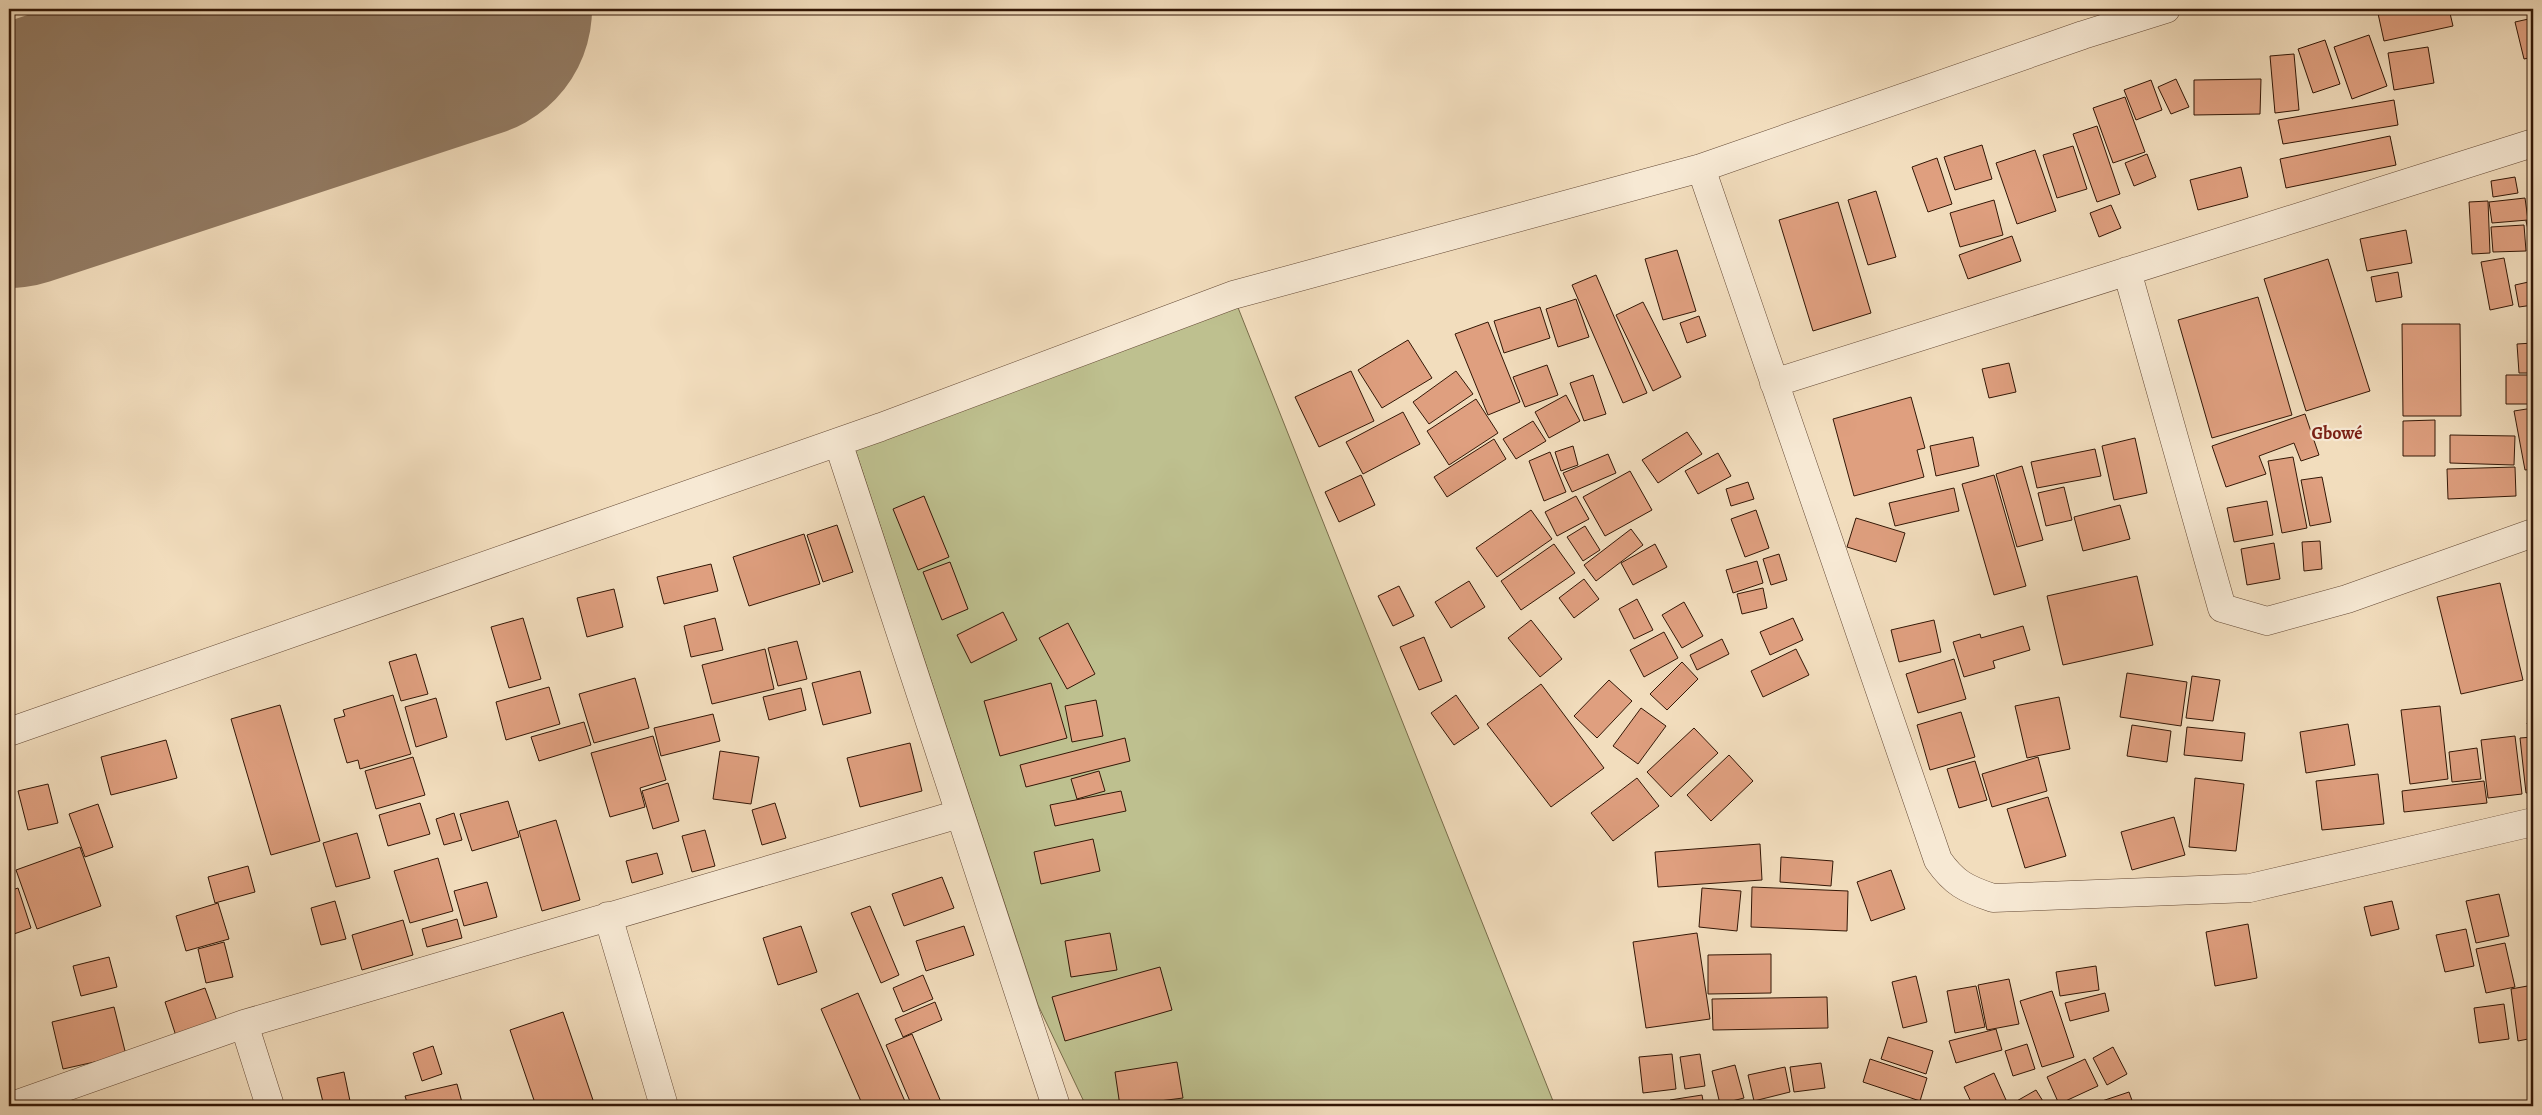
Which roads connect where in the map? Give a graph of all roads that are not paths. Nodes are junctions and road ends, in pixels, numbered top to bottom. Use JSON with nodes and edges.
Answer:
{"nodes":[{"id":1,"x":2166,"y":9,"type":"edge"},
{"id":2,"x":2533,"y":143,"type":"edge"},
{"id":3,"x":1701,"y":168,"type":"junction"},
{"id":4,"x":2127,"y":272,"type":"junction"},
{"id":5,"x":1774,"y":383,"type":"junction"},
{"id":6,"x":838,"y":442,"type":"junction"},
{"id":7,"x":2533,"y":533,"type":"edge"},
{"id":8,"x":9,"y":732,"type":"edge"},
{"id":9,"x":958,"y":814,"type":"junction"},
{"id":10,"x":2533,"y":822,"type":"edge"},
{"id":11,"x":608,"y":916,"type":"junction"},
{"id":12,"x":244,"y":1024,"type":"junction"},
{"id":13,"x":9,"y":1103,"type":"edge"},
{"id":14,"x":11,"y":1106,"type":"edge"},
{"id":15,"x":270,"y":1106,"type":"edge"},
{"id":16,"x":664,"y":1106,"type":"edge"},
{"id":17,"x":1056,"y":1106,"type":"edge"}],
"edges":[{"from":1,"to":3,"type":"street"},
{"from":2,"to":4,"type":"street"},
{"from":3,"to":5,"type":"street"},
{"from":3,"to":6,"type":"street"},
{"from":4,"to":5,"type":"street"},
{"from":4,"to":7,"type":"street"},
{"from":5,"to":10,"type":"street"},
{"from":6,"to":8,"type":"street"},
{"from":6,"to":9,"type":"street"},
{"from":9,"to":11,"type":"street"},
{"from":9,"to":17,"type":"street"},
{"from":11,"to":12,"type":"street"},
{"from":11,"to":16,"type":"street"},
{"from":12,"to":14,"type":"street"},
{"from":12,"to":15,"type":"street"},
{"from":13,"to":14,"type":"street"}]}
